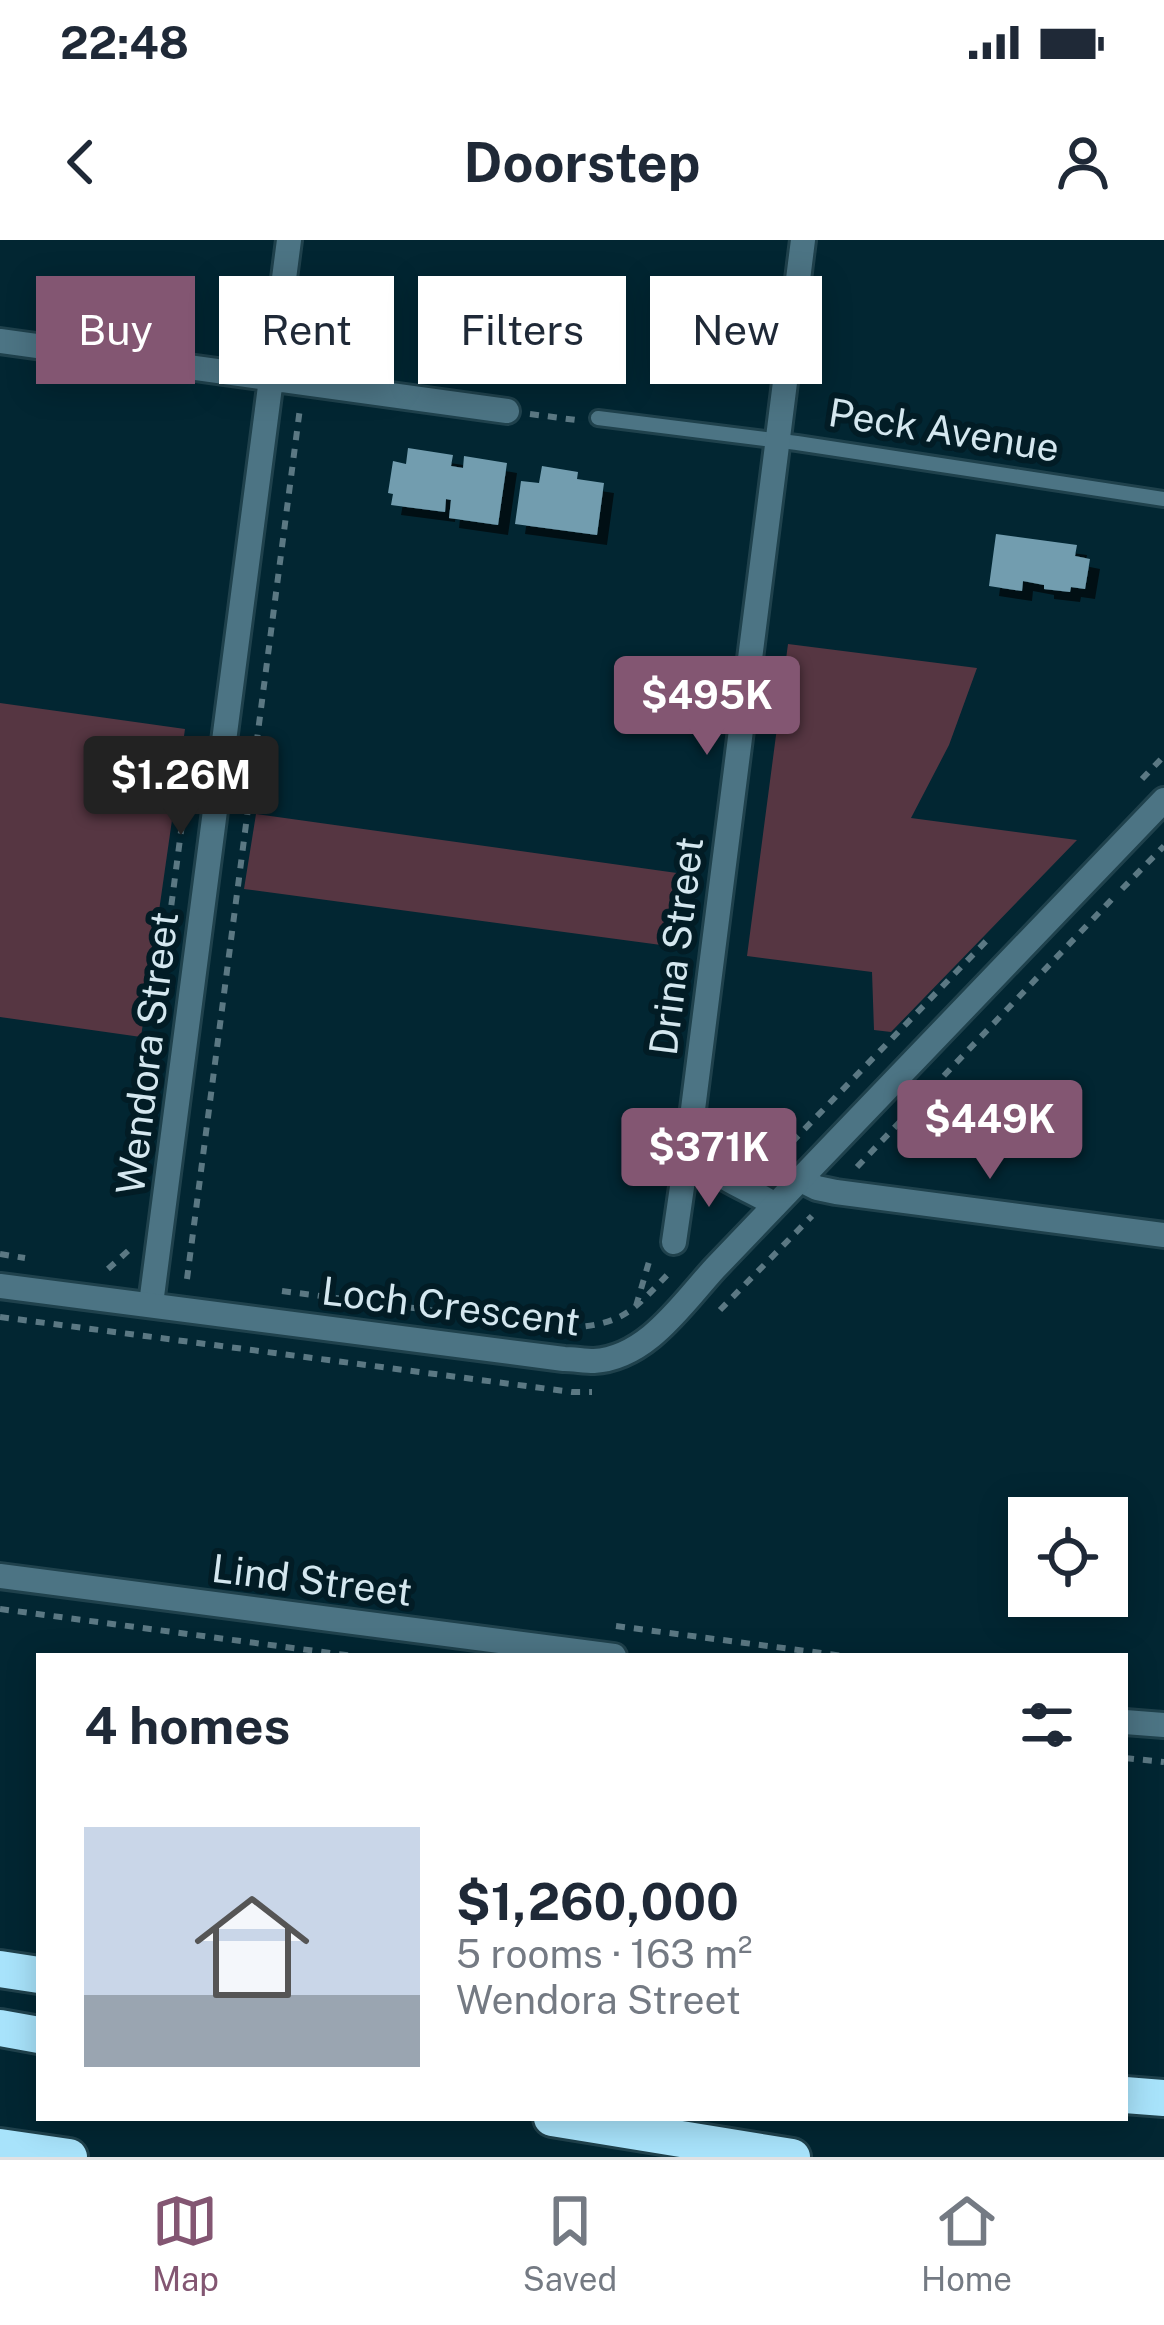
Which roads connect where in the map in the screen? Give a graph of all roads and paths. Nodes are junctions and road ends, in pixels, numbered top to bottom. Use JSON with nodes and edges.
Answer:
{"nodes":[{"id":1,"x":289,"y":240,"type":"edge"},
{"id":2,"x":803,"y":240,"type":"edge"},
{"id":3,"x":284,"y":276,"type":"edge"},
{"id":4,"x":0,"y":341,"type":"edge"},
{"id":5,"x":219,"y":373,"type":"edge"},
{"id":6,"x":269,"y":384,"type":"edge"},
{"id":7,"x":301,"y":384,"type":"edge"},
{"id":8,"x":507,"y":411,"type":"joint"},
{"id":9,"x":598,"y":418,"type":"joint"},
{"id":10,"x":778,"y":441,"type":"junction"},
{"id":11,"x":1164,"y":499,"type":"edge"},
{"id":12,"x":1164,"y":800,"type":"edge"},
{"id":13,"x":1164,"y":846,"type":"edge"},
{"id":14,"x":700,"y":1160,"type":"junction"},
{"id":15,"x":855,"y":1169,"type":"dead end"},
{"id":16,"x":801,"y":1180,"type":"junction"},
{"id":17,"x":776,"y":1205,"type":"junction"},
{"id":18,"x":1164,"y":1234,"type":"edge"},
{"id":19,"x":674,"y":1242,"type":"dead end"},
{"id":20,"x":0,"y":1286,"type":"edge"},
{"id":21,"x":152,"y":1304,"type":"junction"},
{"id":22,"x":0,"y":1576,"type":"edge"},
{"id":23,"x":0,"y":1609,"type":"edge"},
{"id":24,"x":330,"y":1653,"type":"edge"},
{"id":25,"x":591,"y":1653,"type":"edge"},
{"id":26,"x":1128,"y":1722,"type":"edge"},
{"id":27,"x":1164,"y":1725,"type":"edge"},
{"id":28,"x":1128,"y":1759,"type":"edge"},
{"id":29,"x":1164,"y":1762,"type":"edge"},
{"id":30,"x":0,"y":1969,"type":"edge"},
{"id":31,"x":36,"y":1975,"type":"edge"},
{"id":32,"x":0,"y":2028,"type":"edge"},
{"id":33,"x":36,"y":2034,"type":"edge"},
{"id":34,"x":1128,"y":2095,"type":"edge"},
{"id":35,"x":1164,"y":2098,"type":"edge"},
{"id":36,"x":570,"y":2121,"type":"edge"},
{"id":37,"x":0,"y":2146,"type":"edge"},
{"id":38,"x":69,"y":2157,"type":"edge"},
{"id":39,"x":792,"y":2157,"type":"edge"}],
"edges":[{"from":1,"to":3,"type":"street","name":"Wendora Street"},
{"from":2,"to":10,"type":"street","name":"Drina Street"},
{"from":4,"to":5,"type":"street"},
{"from":6,"to":21,"type":"street","name":"Wendora Street"},
{"from":7,"to":8,"type":"street"},
{"from":8,"to":9,"type":"path"},
{"from":9,"to":10,"type":"lane","name":"Peck Avenue"},
{"from":10,"to":11,"type":"lane","name":"Peck Avenue"},
{"from":10,"to":14,"type":"street","name":"Drina Street"},
{"from":12,"to":16,"type":"street","name":"Loch Crescent"},
{"from":13,"to":15,"type":"path"},
{"from":14,"to":17,"type":"street"},
{"from":14,"to":19,"type":"street","name":"Drina Street"},
{"from":16,"to":17,"type":"street","name":"Loch Crescent"},
{"from":16,"to":18,"type":"street"},
{"from":17,"to":21,"type":"street","name":"Loch Crescent"},
{"from":20,"to":21,"type":"street","name":"Loch Crescent"},
{"from":22,"to":25,"type":"street","name":"Lind Street"},
{"from":23,"to":24,"type":"path"},
{"from":26,"to":27,"type":"street"},
{"from":28,"to":29,"type":"path"},
{"from":30,"to":31,"type":"highway"},
{"from":32,"to":33,"type":"highway"},
{"from":34,"to":35,"type":"highway"},
{"from":36,"to":39,"type":"highway"},
{"from":37,"to":38,"type":"highway"}]}
